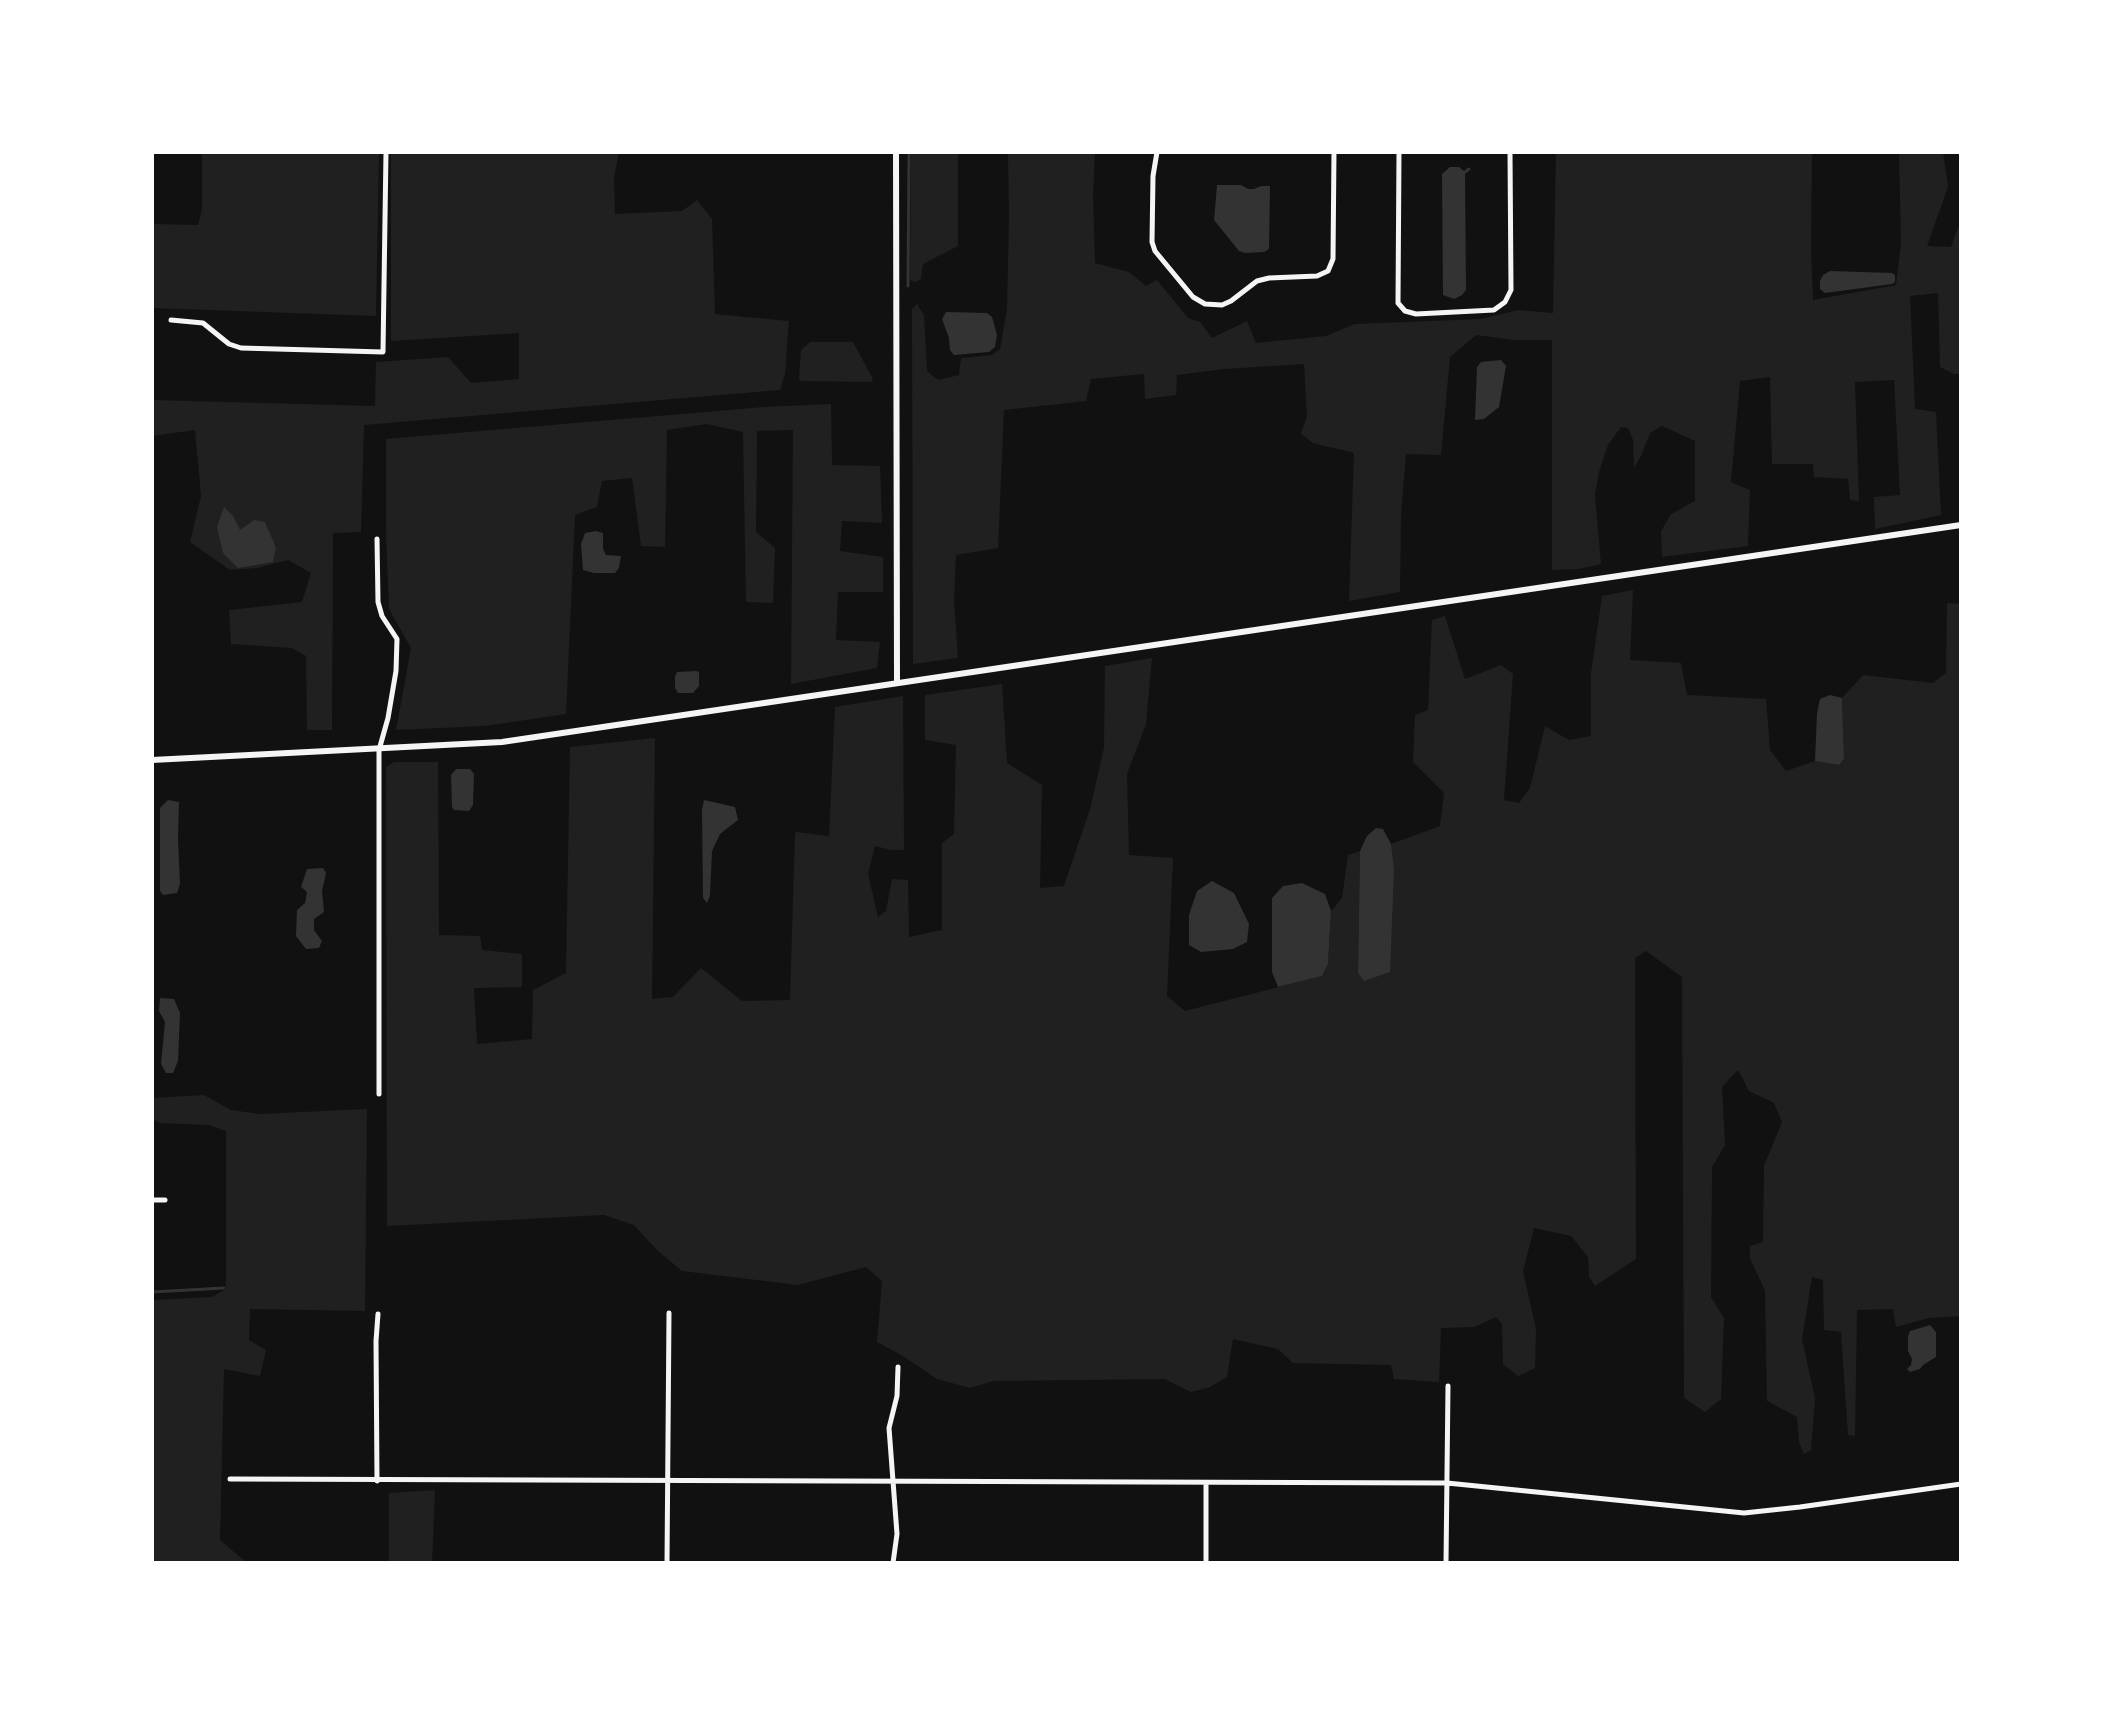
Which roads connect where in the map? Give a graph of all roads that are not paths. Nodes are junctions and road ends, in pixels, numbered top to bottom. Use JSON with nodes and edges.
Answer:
{"nodes":[{"id":1,"x":386,"y":152,"type":"edge"},
{"id":2,"x":896,"y":152,"type":"edge"},
{"id":3,"x":1157,"y":152,"type":"edge"},
{"id":4,"x":1334,"y":152,"type":"edge"},
{"id":5,"x":1399,"y":152,"type":"edge"},
{"id":6,"x":1510,"y":152,"type":"edge"},
{"id":7,"x":171,"y":320,"type":"dead end"},
{"id":8,"x":1961,"y":525,"type":"edge"},
{"id":9,"x":377,"y":539,"type":"dead end"},
{"id":10,"x":897,"y":683,"type":"junction"},
{"id":11,"x":379,"y":750,"type":"junction"},
{"id":12,"x":152,"y":760,"type":"edge"},
{"id":13,"x":379,"y":1094,"type":"dead end"},
{"id":14,"x":152,"y":1200,"type":"edge"},
{"id":15,"x":165,"y":1200,"type":"dead end"},
{"id":16,"x":669,"y":1313,"type":"dead end"},
{"id":17,"x":378,"y":1314,"type":"dead end"},
{"id":18,"x":898,"y":1367,"type":"dead end"},
{"id":19,"x":1448,"y":1386,"type":"dead end"},
{"id":20,"x":230,"y":1479,"type":"dead end"},
{"id":21,"x":377,"y":1481,"type":"junction"},
{"id":22,"x":668,"y":1482,"type":"junction"},
{"id":23,"x":893,"y":1482,"type":"junction"},
{"id":24,"x":1206,"y":1483,"type":"junction"},
{"id":25,"x":1447,"y":1483,"type":"junction"},
{"id":26,"x":1961,"y":1484,"type":"edge"},
{"id":27,"x":667,"y":1563,"type":"edge"},
{"id":28,"x":893,"y":1563,"type":"edge"},
{"id":29,"x":1206,"y":1563,"type":"edge"},
{"id":30,"x":1446,"y":1563,"type":"edge"}],
"edges":[{"from":1,"to":7,"type":"street"},
{"from":2,"to":10,"type":"street"},
{"from":3,"to":4,"type":"street"},
{"from":5,"to":6,"type":"street"},
{"from":8,"to":10,"type":"street"},
{"from":9,"to":11,"type":"street"},
{"from":10,"to":11,"type":"street"},
{"from":11,"to":12,"type":"street"},
{"from":11,"to":13,"type":"street"},
{"from":14,"to":15,"type":"street"},
{"from":16,"to":22,"type":"street"},
{"from":17,"to":21,"type":"street"},
{"from":18,"to":23,"type":"street"},
{"from":19,"to":25,"type":"street"},
{"from":20,"to":21,"type":"street"},
{"from":21,"to":22,"type":"street"},
{"from":22,"to":23,"type":"street"},
{"from":22,"to":27,"type":"street"},
{"from":23,"to":24,"type":"street"},
{"from":23,"to":28,"type":"street"},
{"from":24,"to":25,"type":"street"},
{"from":24,"to":29,"type":"street"},
{"from":25,"to":26,"type":"street"},
{"from":25,"to":30,"type":"street"}]}
